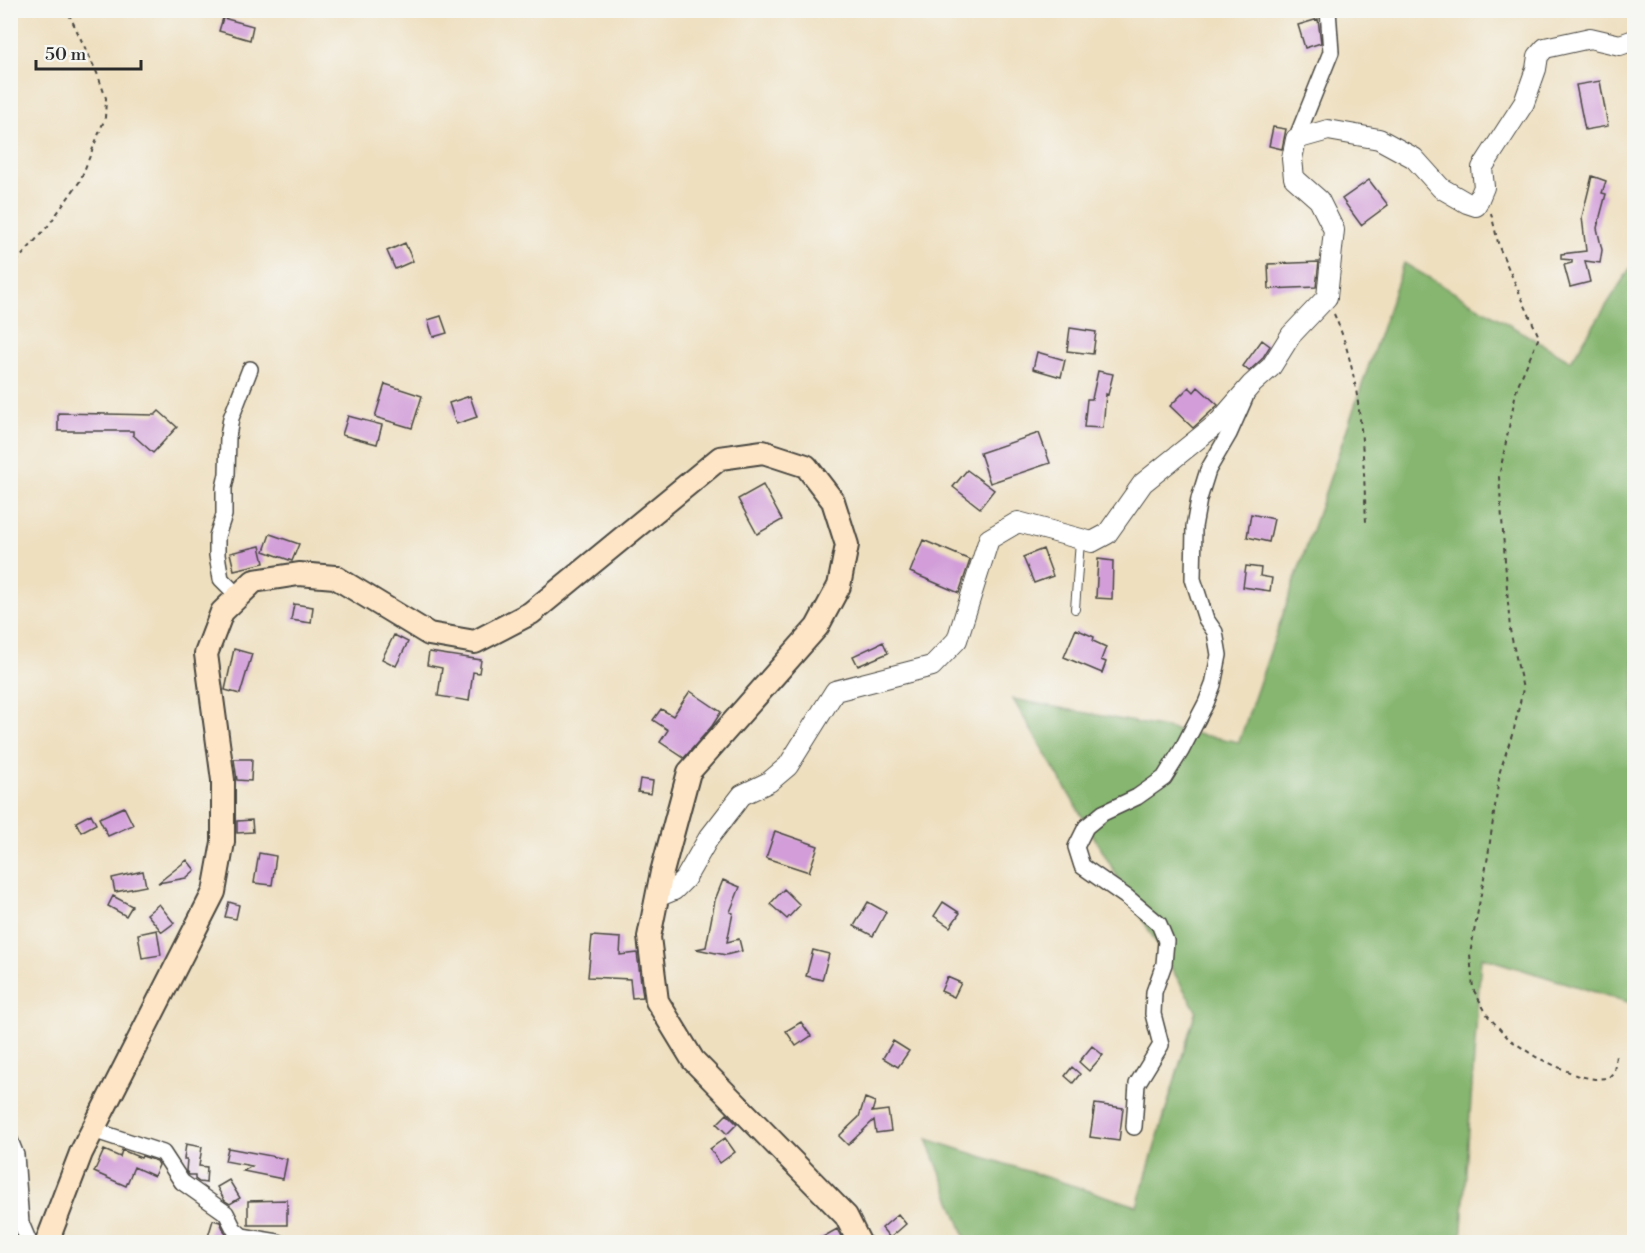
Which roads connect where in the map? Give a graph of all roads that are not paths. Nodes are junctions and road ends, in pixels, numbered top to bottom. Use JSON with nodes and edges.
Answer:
{"nodes":[{"id":1,"x":1328,"y":10,"type":"edge"},
{"id":2,"x":1635,"y":39,"type":"edge"},
{"id":3,"x":1296,"y":139,"type":"junction"},
{"id":4,"x":250,"y":369,"type":"dead end"},
{"id":5,"x":1251,"y":385,"type":"junction"},
{"id":6,"x":1080,"y":539,"type":"junction"},
{"id":7,"x":238,"y":596,"type":"junction"},
{"id":8,"x":1075,"y":609,"type":"dead end"},
{"id":9,"x":657,"y":897,"type":"junction"},
{"id":10,"x":1134,"y":1128,"type":"dead end"},
{"id":11,"x":93,"y":1130,"type":"junction"},
{"id":12,"x":10,"y":1140,"type":"edge"},
{"id":13,"x":29,"y":1242,"type":"edge"},
{"id":14,"x":47,"y":1242,"type":"edge"},
{"id":15,"x":278,"y":1242,"type":"edge"},
{"id":16,"x":859,"y":1242,"type":"edge"}],
"edges":[{"from":1,"to":3,"type":"street"},
{"from":2,"to":3,"type":"street"},
{"from":3,"to":5,"type":"street"},
{"from":4,"to":7,"type":"street"},
{"from":5,"to":6,"type":"street"},
{"from":5,"to":10,"type":"street"},
{"from":6,"to":8,"type":"lane"},
{"from":6,"to":9,"type":"street"},
{"from":7,"to":9,"type":"main road"},
{"from":7,"to":11,"type":"main road"},
{"from":9,"to":16,"type":"main road"},
{"from":11,"to":14,"type":"main road"},
{"from":11,"to":15,"type":"street"},
{"from":12,"to":13,"type":"street"}]}
